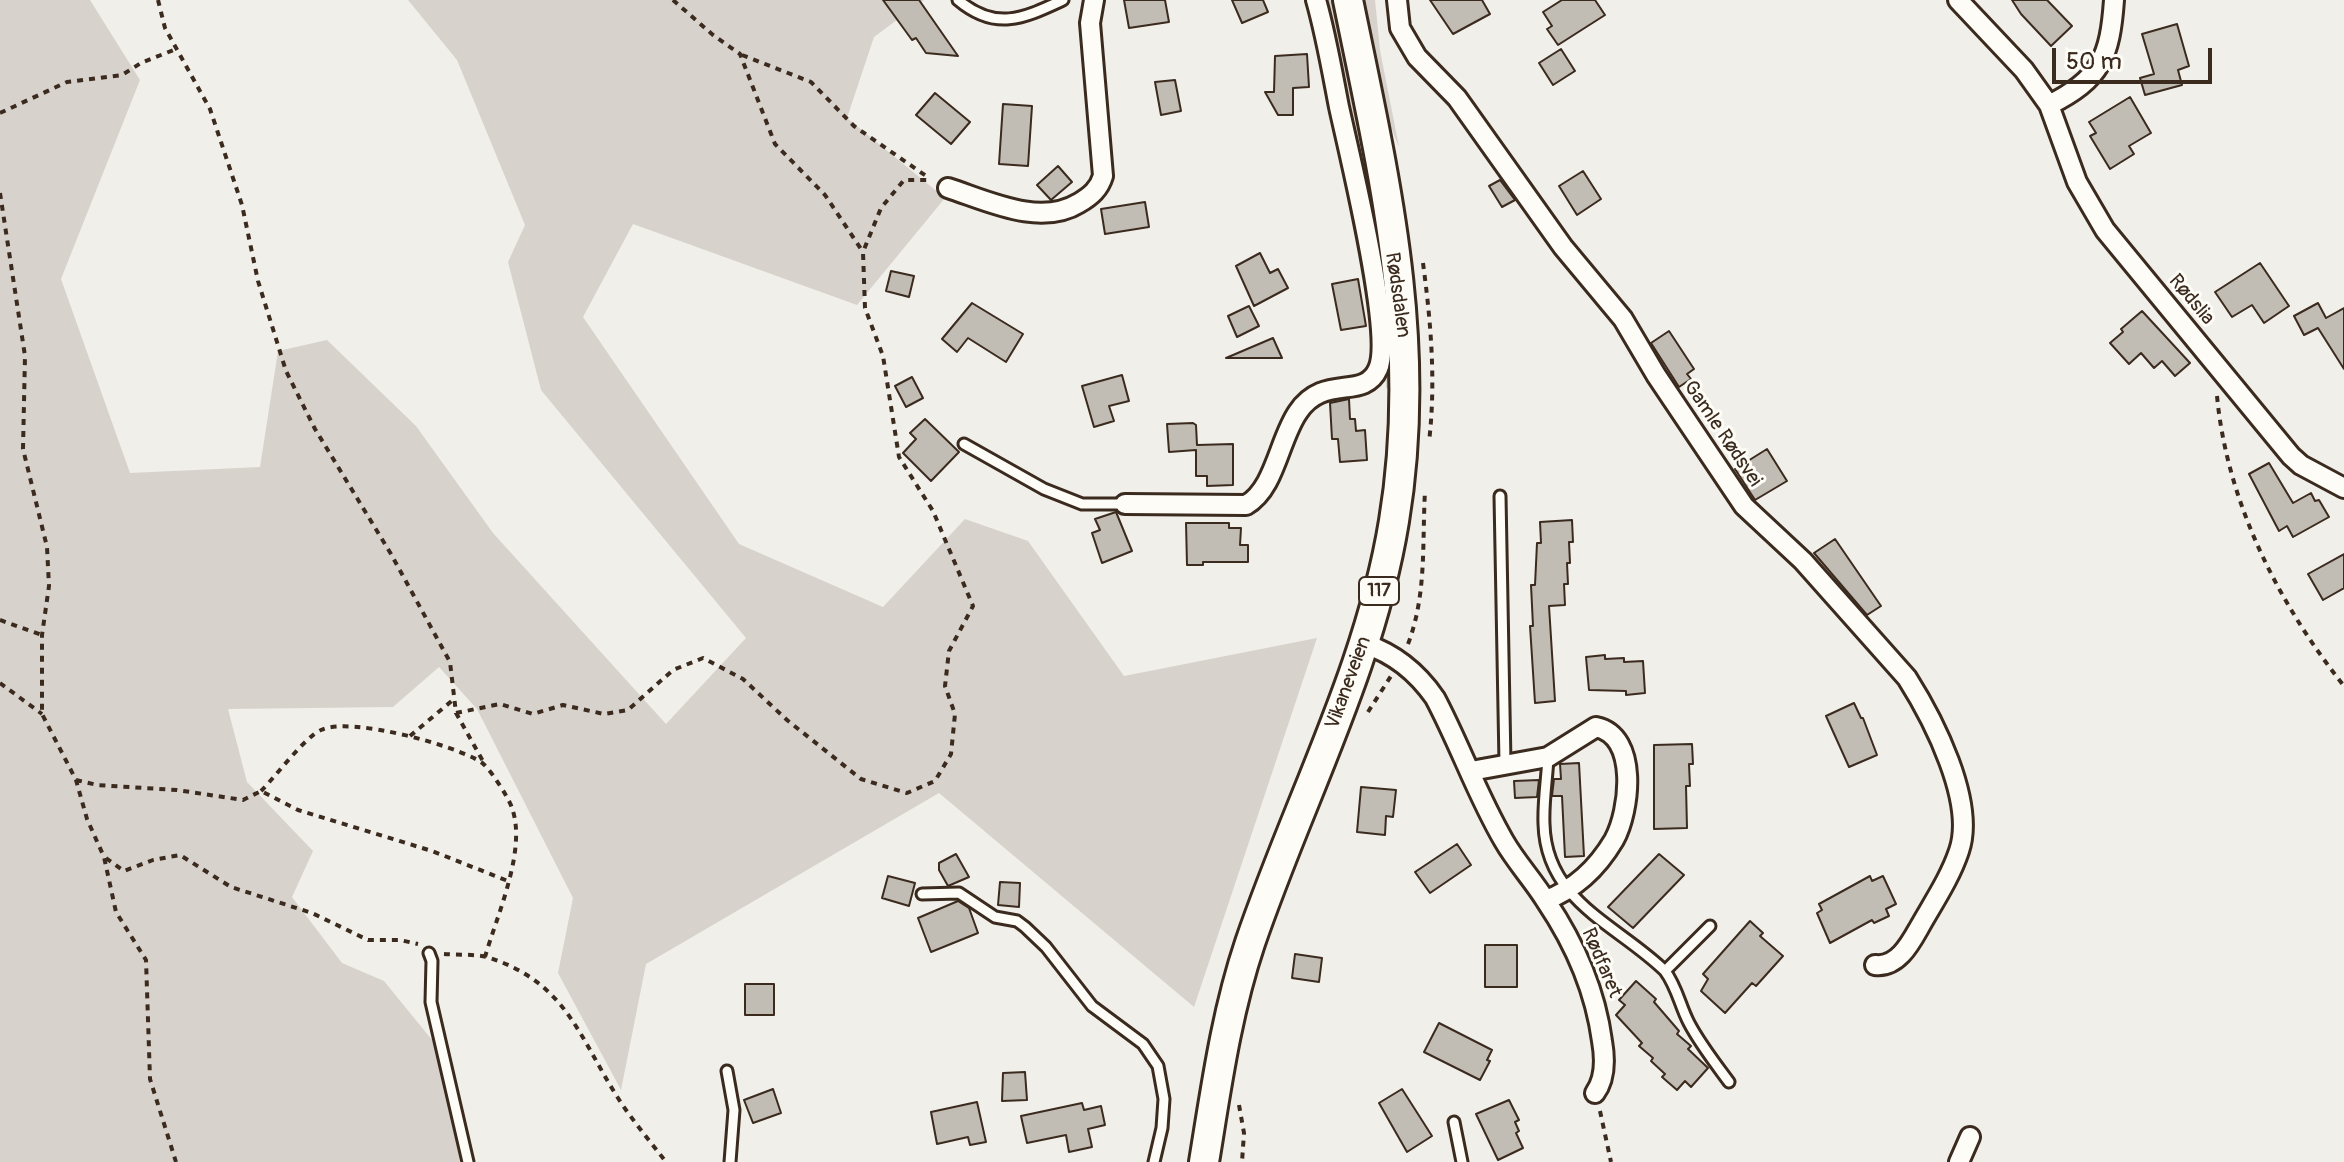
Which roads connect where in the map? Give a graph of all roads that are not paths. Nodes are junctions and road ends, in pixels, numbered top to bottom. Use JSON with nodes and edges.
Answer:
{"nodes":[{"id":1,"x":958,"y":0,"type":"edge"},
{"id":2,"x":1063,"y":0,"type":"edge"},
{"id":3,"x":1094,"y":0,"type":"edge"},
{"id":4,"x":1316,"y":0,"type":"edge"},
{"id":5,"x":1348,"y":0,"type":"edge"},
{"id":6,"x":1397,"y":0,"type":"edge"},
{"id":7,"x":1958,"y":0,"type":"edge"},
{"id":8,"x":2114,"y":0,"type":"edge"},
{"id":9,"x":2049,"y":105,"type":"junction"},
{"id":10,"x":940,"y":184,"type":"road end"},
{"id":11,"x":964,"y":444,"type":"dead end"},
{"id":12,"x":2344,"y":488,"type":"edge"},
{"id":13,"x":1500,"y":496,"type":"dead end"},
{"id":14,"x":1125,"y":504,"type":"joint"},
{"id":15,"x":1365,"y":644,"type":"junction"},
{"id":16,"x":1548,"y":757,"type":"junction"},
{"id":17,"x":1505,"y":763,"type":"junction"},
{"id":18,"x":1471,"y":771,"type":"junction"},
{"id":19,"x":1567,"y":891,"type":"junction"},
{"id":20,"x":922,"y":894,"type":"dead end"},
{"id":21,"x":1546,"y":900,"type":"junction"},
{"id":22,"x":1710,"y":926,"type":"dead end"},
{"id":23,"x":429,"y":953,"type":"road end"},
{"id":24,"x":1875,"y":965,"type":"dead end"},
{"id":25,"x":1665,"y":971,"type":"junction"},
{"id":26,"x":727,"y":1071,"type":"dead end"},
{"id":27,"x":1729,"y":1082,"type":"dead end"},
{"id":28,"x":1595,"y":1093,"type":"road end"},
{"id":29,"x":1454,"y":1122,"type":"dead end"},
{"id":30,"x":1970,"y":1137,"type":"dead end"},
{"id":31,"x":468,"y":1162,"type":"edge"},
{"id":32,"x":730,"y":1162,"type":"edge"},
{"id":33,"x":1154,"y":1162,"type":"edge"},
{"id":34,"x":1204,"y":1162,"type":"edge"},
{"id":35,"x":1462,"y":1162,"type":"edge"},
{"id":36,"x":1959,"y":1162,"type":"edge"}],
"edges":[{"from":1,"to":2,"type":"lane"},
{"from":3,"to":10,"type":"street"},
{"from":4,"to":14,"type":"street","name":"Rødsdalen"},
{"from":5,"to":15,"type":"main road","name":"Vikaneveien","number":"117"},
{"from":6,"to":24,"type":"street","name":"Gamle Rødsvei"},
{"from":7,"to":9,"type":"street","name":"Rødslia"},
{"from":8,"to":9,"type":"street"},
{"from":9,"to":12,"type":"street","name":"Rødslia"},
{"from":11,"to":14,"type":"lane"},
{"from":13,"to":17,"type":"lane"},
{"from":15,"to":18,"type":"street","name":"Rødfaret"},
{"from":15,"to":34,"type":"main road","name":"Vikaneveien","number":"117"},
{"from":16,"to":17,"type":"street"},
{"from":16,"to":19,"type":"lane"},
{"from":16,"to":19,"type":"street"},
{"from":17,"to":18,"type":"street"},
{"from":18,"to":21,"type":"street","name":"Rødfaret"},
{"from":19,"to":21,"type":"street"},
{"from":19,"to":25,"type":"lane"},
{"from":20,"to":33,"type":"lane"},
{"from":21,"to":28,"type":"street","name":"Rødfaret"},
{"from":22,"to":25,"type":"lane"},
{"from":23,"to":31,"type":"lane"},
{"from":25,"to":27,"type":"lane"},
{"from":26,"to":32,"type":"lane"},
{"from":29,"to":35,"type":"lane"},
{"from":30,"to":36,"type":"street"}]}
